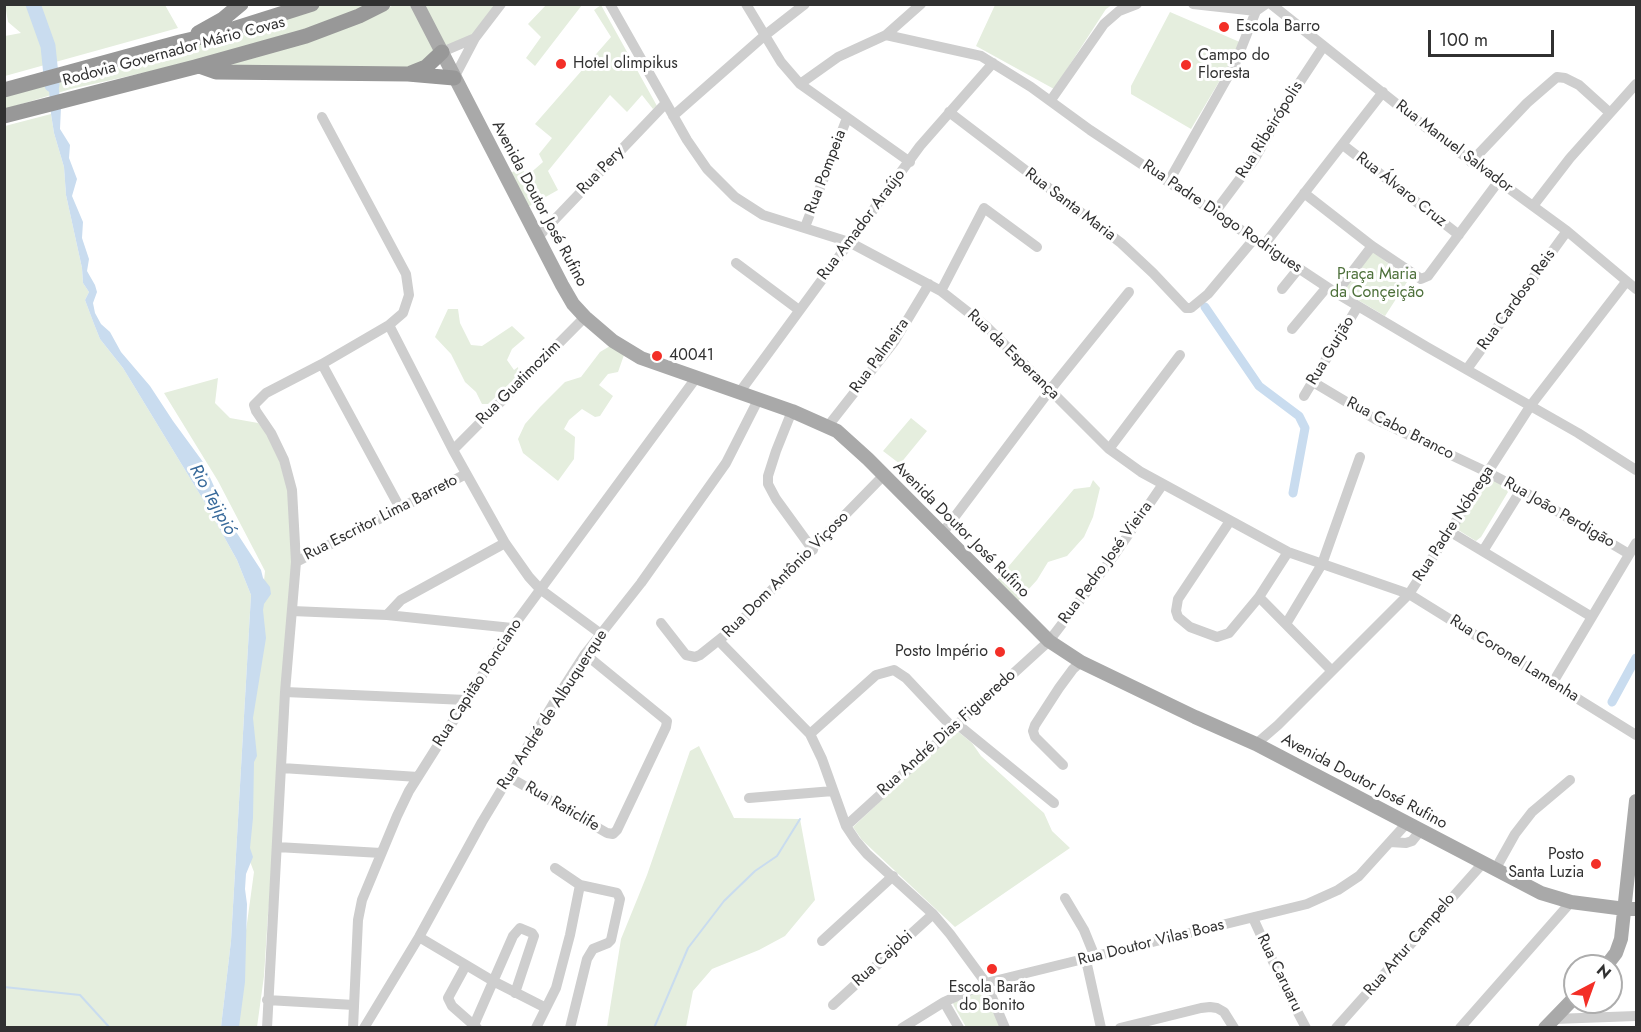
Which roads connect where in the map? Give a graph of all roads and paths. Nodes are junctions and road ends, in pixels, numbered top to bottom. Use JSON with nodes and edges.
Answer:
{"nodes":[{"id":1,"x":241,"y":4,"type":"edge"},
{"id":2,"x":312,"y":4,"type":"edge"},
{"id":3,"x":383,"y":4,"type":"edge"},
{"id":4,"x":501,"y":4,"type":"edge"},
{"id":5,"x":747,"y":4,"type":"edge"},
{"id":6,"x":805,"y":4,"type":"edge"},
{"id":7,"x":921,"y":4,"type":"edge"},
{"id":8,"x":1137,"y":4,"type":"edge"},
{"id":9,"x":1193,"y":4,"type":"edge"},
{"id":10,"x":1266,"y":4,"type":"edge"},
{"id":11,"x":1271,"y":4,"type":"edge"},
{"id":12,"x":615,"y":6,"type":"edge"},
{"id":13,"x":420,"y":9,"type":"edge"},
{"id":14,"x":1256,"y":10,"type":"junction"},
{"id":15,"x":886,"y":35,"type":"junction"},
{"id":16,"x":764,"y":36,"type":"junction"},
{"id":17,"x":475,"y":38,"type":"junction"},
{"id":18,"x":180,"y":42,"type":"junction"},
{"id":19,"x":1323,"y":47,"type":"junction"},
{"id":20,"x":442,"y":52,"type":"junction"},
{"id":21,"x":993,"y":63,"type":"junction"},
{"id":22,"x":199,"y":66,"type":"junction"},
{"id":23,"x":408,"y":74,"type":"junction"},
{"id":24,"x":454,"y":78,"type":"junction"},
{"id":25,"x":800,"y":84,"type":"junction"},
{"id":26,"x":1636,"y":84,"type":"edge"},
{"id":27,"x":4,"y":90,"type":"edge"},
{"id":28,"x":1383,"y":92,"type":"junction"},
{"id":29,"x":1051,"y":100,"type":"junction"},
{"id":30,"x":665,"y":104,"type":"junction"},
{"id":31,"x":949,"y":112,"type":"junction"},
{"id":32,"x":1610,"y":113,"type":"junction"},
{"id":33,"x":4,"y":116,"type":"edge"},
{"id":34,"x":673,"y":116,"type":"junction"},
{"id":35,"x":322,"y":117,"type":"dead end"},
{"id":36,"x":847,"y":118,"type":"junction"},
{"id":37,"x":1343,"y":145,"type":"junction"},
{"id":38,"x":910,"y":162,"type":"junction"},
{"id":39,"x":1471,"y":162,"type":"junction"},
{"id":40,"x":1169,"y":181,"type":"junction"},
{"id":41,"x":1498,"y":182,"type":"junction"},
{"id":42,"x":1304,"y":193,"type":"junction"},
{"id":43,"x":1533,"y":206,"type":"junction"},
{"id":44,"x":1215,"y":212,"type":"junction"},
{"id":45,"x":805,"y":227,"type":"junction"},
{"id":46,"x":1567,"y":231,"type":"junction"},
{"id":47,"x":1459,"y":235,"type":"junction"},
{"id":48,"x":537,"y":238,"type":"junction"},
{"id":49,"x":849,"y":242,"type":"junction"},
{"id":50,"x":1259,"y":242,"type":"junction"},
{"id":51,"x":1372,"y":246,"type":"junction"},
{"id":52,"x":1037,"y":247,"type":"dead end"},
{"id":53,"x":736,"y":263,"type":"dead end"},
{"id":54,"x":1299,"y":268,"type":"junction"},
{"id":55,"x":1626,"y":282,"type":"junction"},
{"id":56,"x":929,"y":284,"type":"junction"},
{"id":57,"x":1282,"y":289,"type":"dead end"},
{"id":58,"x":1636,"y":289,"type":"edge"},
{"id":59,"x":1331,"y":290,"type":"junction"},
{"id":60,"x":941,"y":291,"type":"junction"},
{"id":61,"x":1129,"y":292,"type":"dead end"},
{"id":62,"x":1358,"y":306,"type":"junction"},
{"id":63,"x":800,"y":310,"type":"junction"},
{"id":64,"x":585,"y":317,"type":"junction"},
{"id":65,"x":389,"y":325,"type":"junction"},
{"id":66,"x":1292,"y":329,"type":"dead end"},
{"id":67,"x":1180,"y":355,"type":"dead end"},
{"id":68,"x":322,"y":364,"type":"junction"},
{"id":69,"x":1467,"y":369,"type":"junction"},
{"id":70,"x":696,"y":378,"type":"junction"},
{"id":71,"x":1313,"y":382,"type":"junction"},
{"id":72,"x":1050,"y":390,"type":"junction"},
{"id":73,"x":739,"y":393,"type":"junction"},
{"id":74,"x":1304,"y":396,"type":"dead end"},
{"id":75,"x":758,"y":400,"type":"junction"},
{"id":76,"x":1531,"y":405,"type":"junction"},
{"id":77,"x":792,"y":411,"type":"junction"},
{"id":78,"x":828,"y":426,"type":"junction"},
{"id":79,"x":1109,"y":448,"type":"junction"},
{"id":80,"x":453,"y":450,"type":"junction"},
{"id":81,"x":1360,"y":457,"type":"dead end"},
{"id":82,"x":1636,"y":470,"type":"edge"},
{"id":83,"x":1487,"y":472,"type":"junction"},
{"id":84,"x":466,"y":474,"type":"junction"},
{"id":85,"x":884,"y":476,"type":"junction"},
{"id":86,"x":1163,"y":484,"type":"junction"},
{"id":87,"x":1521,"y":490,"type":"junction"},
{"id":88,"x":400,"y":508,"type":"junction"},
{"id":89,"x":1230,"y":521,"type":"junction"},
{"id":90,"x":1449,"y":531,"type":"junction"},
{"id":91,"x":941,"y":535,"type":"junction"},
{"id":92,"x":505,"y":543,"type":"junction"},
{"id":93,"x":1636,"y":543,"type":"edge"},
{"id":94,"x":813,"y":550,"type":"junction"},
{"id":95,"x":1483,"y":551,"type":"junction"},
{"id":96,"x":1288,"y":552,"type":"junction"},
{"id":97,"x":1629,"y":554,"type":"junction"},
{"id":98,"x":296,"y":562,"type":"junction"},
{"id":99,"x":1322,"y":564,"type":"junction"},
{"id":100,"x":1389,"y":586,"type":"joint"},
{"id":101,"x":540,"y":589,"type":"junction"},
{"id":102,"x":1409,"y":594,"type":"junction"},
{"id":103,"x":1259,"y":597,"type":"junction"},
{"id":104,"x":292,"y":611,"type":"junction"},
{"id":105,"x":387,"y":615,"type":"junction"},
{"id":106,"x":1592,"y":617,"type":"junction"},
{"id":107,"x":661,"y":623,"type":"dead end"},
{"id":108,"x":1286,"y":624,"type":"junction"},
{"id":109,"x":512,"y":628,"type":"junction"},
{"id":110,"x":601,"y":634,"type":"junction"},
{"id":111,"x":719,"y":641,"type":"junction"},
{"id":112,"x":1049,"y":641,"type":"junction"},
{"id":113,"x":585,"y":654,"type":"junction"},
{"id":114,"x":1081,"y":662,"type":"junction"},
{"id":115,"x":1332,"y":671,"type":"junction"},
{"id":116,"x":1552,"y":684,"type":"junction"},
{"id":117,"x":285,"y":692,"type":"junction"},
{"id":118,"x":466,"y":700,"type":"junction"},
{"id":119,"x":955,"y":726,"type":"junction"},
{"id":120,"x":810,"y":734,"type":"junction"},
{"id":121,"x":1636,"y":735,"type":"edge"},
{"id":122,"x":1256,"y":744,"type":"junction"},
{"id":123,"x":1063,"y":765,"type":"dead end"},
{"id":124,"x":282,"y":768,"type":"junction"},
{"id":125,"x":418,"y":777,"type":"junction"},
{"id":126,"x":509,"y":777,"type":"junction"},
{"id":127,"x":1570,"y":780,"type":"dead end"},
{"id":128,"x":833,"y":791,"type":"junction"},
{"id":129,"x":749,"y":798,"type":"dead end"},
{"id":130,"x":1636,"y":801,"type":"edge"},
{"id":131,"x":1054,"y":803,"type":"dead end"},
{"id":132,"x":1407,"y":823,"type":"junction"},
{"id":133,"x":846,"y":826,"type":"junction"},
{"id":134,"x":1421,"y":831,"type":"junction"},
{"id":135,"x":1390,"y":842,"type":"junction"},
{"id":136,"x":277,"y":847,"type":"junction"},
{"id":137,"x":381,"y":853,"type":"junction"},
{"id":138,"x":1490,"y":865,"type":"junction"},
{"id":139,"x":555,"y":868,"type":"dead end"},
{"id":140,"x":893,"y":876,"type":"junction"},
{"id":141,"x":580,"y":885,"type":"junction"},
{"id":142,"x":1065,"y":898,"type":"dead end"},
{"id":143,"x":1572,"y":902,"type":"junction"},
{"id":144,"x":1631,"y":909,"type":"edge"},
{"id":145,"x":933,"y":914,"type":"junction"},
{"id":146,"x":1253,"y":918,"type":"junction"},
{"id":147,"x":419,"y":937,"type":"junction"},
{"id":148,"x":822,"y":941,"type":"dead end"},
{"id":149,"x":1614,"y":954,"type":"edge"},
{"id":150,"x":1090,"y":959,"type":"junction"},
{"id":151,"x":466,"y":965,"type":"junction"},
{"id":152,"x":494,"y":981,"type":"junction"},
{"id":153,"x":986,"y":983,"type":"junction"},
{"id":154,"x":515,"y":993,"type":"junction"},
{"id":155,"x":267,"y":1000,"type":"junction"},
{"id":156,"x":944,"y":1002,"type":"junction"},
{"id":157,"x":354,"y":1005,"type":"junction"},
{"id":158,"x":833,"y":1005,"type":"dead end"},
{"id":159,"x":546,"y":1008,"type":"junction"},
{"id":160,"x":1563,"y":1009,"type":"edge"},
{"id":161,"x":1636,"y":1016,"type":"edge"},
{"id":162,"x":1549,"y":1023,"type":"edge"},
{"id":163,"x":371,"y":1025,"type":"edge"},
{"id":164,"x":1141,"y":1025,"type":"edge"},
{"id":165,"x":475,"y":1026,"type":"edge"},
{"id":166,"x":267,"y":1028,"type":"edge"},
{"id":167,"x":353,"y":1028,"type":"edge"},
{"id":168,"x":536,"y":1028,"type":"edge"},
{"id":169,"x":570,"y":1028,"type":"edge"},
{"id":170,"x":902,"y":1028,"type":"edge"},
{"id":171,"x":960,"y":1028,"type":"edge"},
{"id":172,"x":1005,"y":1028,"type":"edge"},
{"id":173,"x":1101,"y":1028,"type":"edge"},
{"id":174,"x":1120,"y":1028,"type":"edge"},
{"id":175,"x":1234,"y":1028,"type":"edge"},
{"id":176,"x":1306,"y":1028,"type":"edge"},
{"id":177,"x":1336,"y":1028,"type":"edge"},
{"id":178,"x":1460,"y":1028,"type":"edge"}],
"edges":[{"from":1,"to":18,"type":"highway"},
{"from":2,"to":18,"type":"highway","name":"Rodovia Governador Mário Covas"},
{"from":3,"to":22,"type":"highway","name":"Rodovia Governador Mário Covas"},
{"from":4,"to":17,"type":"street"},
{"from":5,"to":16,"type":"street"},
{"from":6,"to":16,"type":"street"},
{"from":7,"to":15,"type":"street"},
{"from":8,"to":29,"type":"street"},
{"from":9,"to":14,"type":"street"},
{"from":10,"to":14,"type":"street"},
{"from":11,"to":19,"type":"street","name":"Rua Manuel Salvador"},
{"from":12,"to":30,"type":"street","name":"Rua da Esperança"},
{"from":13,"to":20,"type":"main road","name":"Avenida Doutor José Rufino"},
{"from":14,"to":40,"type":"street"},
{"from":15,"to":21,"type":"street","name":"Rua Padre Diogo Rodrigues"},
{"from":15,"to":25,"type":"street"},
{"from":16,"to":25,"type":"street"},
{"from":16,"to":34,"type":"street"},
{"from":17,"to":20,"type":"street"},
{"from":17,"to":24,"type":"street"},
{"from":18,"to":27,"type":"highway","name":"Rodovia Governador Mário Covas"},
{"from":19,"to":28,"type":"street","name":"Rua Manuel Salvador"},
{"from":19,"to":44,"type":"street","name":"Rua Ribeirópolis"},
{"from":20,"to":23,"type":"highway"},
{"from":20,"to":24,"type":"main road","name":"Avenida Doutor José Rufino"},
{"from":21,"to":29,"type":"street","name":"Rua Padre Diogo Rodrigues"},
{"from":21,"to":31,"type":"street","name":"Rua Amador Araújo"},
{"from":22,"to":23,"type":"highway"},
{"from":22,"to":33,"type":"highway","name":"Rodovia Governador Mário Covas"},
{"from":23,"to":24,"type":"highway"},
{"from":24,"to":48,"type":"main road","name":"Avenida Doutor José Rufino"},
{"from":25,"to":36,"type":"street"},
{"from":26,"to":32,"type":"street"},
{"from":28,"to":37,"type":"street"},
{"from":28,"to":39,"type":"street","name":"Rua Manuel Salvador"},
{"from":29,"to":40,"type":"street","name":"Rua Padre Diogo Rodrigues"},
{"from":30,"to":34,"type":"street","name":"Rua da Esperança"},
{"from":30,"to":48,"type":"street","name":"Rua Pery"},
{"from":31,"to":38,"type":"street","name":"Rua Amador Araújo"},
{"from":31,"to":50,"type":"street","name":"Rua Santa Maria"},
{"from":32,"to":39,"type":"street"},
{"from":32,"to":43,"type":"street"},
{"from":34,"to":45,"type":"street","name":"Rua da Esperança"},
{"from":35,"to":65,"type":"street"},
{"from":36,"to":38,"type":"street"},
{"from":36,"to":45,"type":"street","name":"Rua Pompeia"},
{"from":37,"to":42,"type":"street"},
{"from":37,"to":47,"type":"street","name":"Rua Álvaro Cruz"},
{"from":38,"to":49,"type":"street","name":"Rua Amador Araújo"},
{"from":39,"to":41,"type":"street","name":"Rua Manuel Salvador"},
{"from":40,"to":44,"type":"street","name":"Rua Padre Diogo Rodrigues"},
{"from":41,"to":43,"type":"street","name":"Rua Manuel Salvador"},
{"from":41,"to":47,"type":"street"},
{"from":42,"to":50,"type":"street"},
{"from":42,"to":51,"type":"street"},
{"from":43,"to":46,"type":"street","name":"Rua Manuel Salvador"},
{"from":44,"to":50,"type":"street","name":"Rua Padre Diogo Rodrigues"},
{"from":45,"to":49,"type":"street","name":"Rua da Esperança"},
{"from":46,"to":55,"type":"street","name":"Rua Manuel Salvador"},
{"from":46,"to":69,"type":"street","name":"Rua Cardoso Reis"},
{"from":47,"to":51,"type":"street"},
{"from":48,"to":64,"type":"main road","name":"Avenida Doutor José Rufino"},
{"from":49,"to":56,"type":"street","name":"Rua da Esperança"},
{"from":49,"to":63,"type":"street","name":"Rua Amador Araújo"},
{"from":50,"to":54,"type":"street","name":"Rua Padre Diogo Rodrigues"},
{"from":51,"to":59,"type":"street"},
{"from":52,"to":60,"type":"street"},
{"from":53,"to":63,"type":"street"},
{"from":54,"to":57,"type":"street"},
{"from":54,"to":59,"type":"street","name":"Rua Padre Diogo Rodrigues"},
{"from":55,"to":58,"type":"street","name":"Rua Manuel Salvador"},
{"from":55,"to":76,"type":"street","name":"Rua Padre Nóbrega"},
{"from":56,"to":60,"type":"street","name":"Rua da Esperança"},
{"from":56,"to":78,"type":"street","name":"Rua Palmeira"},
{"from":59,"to":62,"type":"street","name":"Rua Padre Diogo Rodrigues"},
{"from":59,"to":66,"type":"street"},
{"from":60,"to":72,"type":"street","name":"Rua da Esperança"},
{"from":61,"to":72,"type":"street"},
{"from":62,"to":69,"type":"street","name":"Rua Padre Diogo Rodrigues"},
{"from":62,"to":71,"type":"street","name":"Rua Gurjão"},
{"from":63,"to":73,"type":"street","name":"Rua Amador Araújo"},
{"from":64,"to":70,"type":"main road","name":"Avenida Doutor José Rufino"},
{"from":64,"to":80,"type":"street","name":"Rua Guatimozim"},
{"from":65,"to":68,"type":"street"},
{"from":65,"to":80,"type":"street"},
{"from":67,"to":79,"type":"street"},
{"from":68,"to":88,"type":"street"},
{"from":68,"to":98,"type":"street"},
{"from":69,"to":76,"type":"street","name":"Rua Padre Diogo Rodrigues"},
{"from":70,"to":73,"type":"main road","name":"Avenida Doutor José Rufino"},
{"from":70,"to":101,"type":"street","name":"Rua Capitão Ponciano"},
{"from":71,"to":74,"type":"street","name":"Rua Gurjão"},
{"from":71,"to":83,"type":"street","name":"Rua Cabo Branco"},
{"from":72,"to":79,"type":"street","name":"Rua da Esperança"},
{"from":72,"to":91,"type":"street"},
{"from":73,"to":75,"type":"main road","name":"Avenida Doutor José Rufino"},
{"from":75,"to":77,"type":"main road","name":"Avenida Doutor José Rufino"},
{"from":75,"to":110,"type":"street","name":"Rua André de Albuquerque"},
{"from":76,"to":82,"type":"street","name":"Rua Padre Diogo Rodrigues"},
{"from":76,"to":83,"type":"street","name":"Rua Padre Nóbrega"},
{"from":77,"to":78,"type":"main road","name":"Avenida Doutor José Rufino"},
{"from":77,"to":94,"type":"street"},
{"from":78,"to":85,"type":"main road","name":"Avenida Doutor José Rufino"},
{"from":79,"to":86,"type":"street","name":"Rua da Esperança"},
{"from":80,"to":84,"type":"street"},
{"from":81,"to":99,"type":"street"},
{"from":83,"to":87,"type":"street","name":"Rua João Perdigão"},
{"from":83,"to":90,"type":"street","name":"Rua Padre Nóbrega"},
{"from":84,"to":88,"type":"street","name":"Rua Escritor Lima Barreto"},
{"from":84,"to":92,"type":"street"},
{"from":85,"to":91,"type":"main road","name":"Avenida Doutor José Rufino"},
{"from":85,"to":94,"type":"street","name":"Rua Dom Antônio Viçoso"},
{"from":86,"to":89,"type":"street","name":"Rua da Esperança"},
{"from":86,"to":112,"type":"street","name":"Rua Pedro José Vieira"},
{"from":87,"to":95,"type":"street"},
{"from":87,"to":97,"type":"street","name":"Rua João Perdigão"},
{"from":88,"to":98,"type":"street","name":"Rua Escritor Lima Barreto"},
{"from":89,"to":96,"type":"street","name":"Rua da Esperança"},
{"from":89,"to":103,"type":"street"},
{"from":90,"to":95,"type":"street"},
{"from":90,"to":102,"type":"street","name":"Rua Padre Nóbrega"},
{"from":91,"to":112,"type":"main road","name":"Avenida Doutor José Rufino"},
{"from":92,"to":101,"type":"street"},
{"from":92,"to":105,"type":"street"},
{"from":93,"to":97,"type":"street"},
{"from":94,"to":111,"type":"street","name":"Rua Dom Antônio Viçoso"},
{"from":95,"to":106,"type":"street"},
{"from":96,"to":99,"type":"street","name":"Rua da Esperança"},
{"from":96,"to":103,"type":"street"},
{"from":97,"to":106,"type":"street"},
{"from":98,"to":104,"type":"street"},
{"from":99,"to":100,"type":"street","name":"Rua da Esperança"},
{"from":99,"to":108,"type":"street"},
{"from":100,"to":102,"type":"street","name":"Rua Coronel Lamenha"},
{"from":101,"to":109,"type":"street","name":"Rua Capitão Ponciano"},
{"from":101,"to":110,"type":"street"},
{"from":102,"to":115,"type":"street","name":"Rua Padre Nóbrega"},
{"from":102,"to":116,"type":"street","name":"Rua Coronel Lamenha"},
{"from":103,"to":108,"type":"street"},
{"from":104,"to":105,"type":"street"},
{"from":104,"to":117,"type":"street"},
{"from":105,"to":109,"type":"street"},
{"from":106,"to":116,"type":"street"},
{"from":107,"to":111,"type":"street"},
{"from":108,"to":115,"type":"street"},
{"from":109,"to":118,"type":"street","name":"Rua Capitão Ponciano"},
{"from":110,"to":113,"type":"street","name":"Rua André de Albuquerque"},
{"from":111,"to":120,"type":"street","name":"Rua Dom Antônio Viçoso"},
{"from":112,"to":114,"type":"main road","name":"Avenida Doutor José Rufino"},
{"from":112,"to":119,"type":"street","name":"Rua André Dias Figueredo"},
{"from":113,"to":126,"type":"street","name":"Rua André de Albuquerque"},
{"from":113,"to":126,"type":"street","name":"Rua Raticlife"},
{"from":114,"to":122,"type":"main road","name":"Avenida Doutor José Rufino"},
{"from":114,"to":123,"type":"street"},
{"from":115,"to":122,"type":"street","name":"Rua Padre Nóbrega"},
{"from":116,"to":121,"type":"street","name":"Rua Coronel Lamenha"},
{"from":117,"to":118,"type":"street"},
{"from":117,"to":124,"type":"street"},
{"from":118,"to":125,"type":"street","name":"Rua Capitão Ponciano"},
{"from":119,"to":120,"type":"street"},
{"from":119,"to":131,"type":"street"},
{"from":119,"to":133,"type":"street","name":"Rua André Dias Figueredo"},
{"from":120,"to":128,"type":"street","name":"Rua Dom Antônio Viçoso"},
{"from":122,"to":132,"type":"main road","name":"Avenida Doutor José Rufino"},
{"from":124,"to":125,"type":"street"},
{"from":124,"to":136,"type":"street"},
{"from":125,"to":137,"type":"street","name":"Rua Capitão Ponciano"},
{"from":126,"to":147,"type":"street","name":"Rua André de Albuquerque"},
{"from":127,"to":138,"type":"street","name":"Rua Artur Campelo"},
{"from":128,"to":129,"type":"street"},
{"from":128,"to":133,"type":"street","name":"Rua Dom Antônio Viçoso"},
{"from":130,"to":144,"type":"main road"},
{"from":132,"to":134,"type":"main road","name":"Avenida Doutor José Rufino"},
{"from":132,"to":135,"type":"street","name":"Rua Doutor Vilas Boas"},
{"from":133,"to":140,"type":"street","name":"Rua Dom Antônio Viçoso"},
{"from":134,"to":135,"type":"street"},
{"from":134,"to":138,"type":"main road","name":"Avenida Doutor José Rufino"},
{"from":135,"to":146,"type":"street","name":"Rua Doutor Vilas Boas"},
{"from":136,"to":137,"type":"street"},
{"from":136,"to":155,"type":"street"},
{"from":137,"to":157,"type":"street","name":"Rua Capitão Ponciano"},
{"from":138,"to":143,"type":"main road","name":"Avenida Doutor José Rufino"},
{"from":138,"to":177,"type":"street","name":"Rua Artur Campelo"},
{"from":139,"to":141,"type":"street"},
{"from":140,"to":145,"type":"street","name":"Rua Dom Antônio Viçoso"},
{"from":140,"to":148,"type":"street"},
{"from":141,"to":159,"type":"street"},
{"from":141,"to":169,"type":"street"},
{"from":142,"to":150,"type":"street"},
{"from":143,"to":144,"type":"main road","name":"Avenida Doutor José Rufino"},
{"from":143,"to":178,"type":"street"},
{"from":144,"to":149,"type":"main road"},
{"from":145,"to":153,"type":"street","name":"Rua Dom Antônio Viçoso"},
{"from":145,"to":158,"type":"street","name":"Rua Cajobi"},
{"from":146,"to":150,"type":"street","name":"Rua Doutor Vilas Boas"},
{"from":146,"to":176,"type":"street","name":"Rua Caruaru"},
{"from":147,"to":151,"type":"street"},
{"from":147,"to":163,"type":"street","name":"Rua André de Albuquerque"},
{"from":150,"to":153,"type":"street","name":"Rua Doutor Vilas Boas"},
{"from":150,"to":173,"type":"street"},
{"from":151,"to":152,"type":"street"},
{"from":151,"to":165,"type":"street"},
{"from":152,"to":154,"type":"street"},
{"from":152,"to":154,"type":"street"},
{"from":152,"to":165,"type":"street"},
{"from":153,"to":156,"type":"street","name":"Rua Doutor Vilas Boas"},
{"from":153,"to":172,"type":"street","name":"Rua Dom Antônio Viçoso"},
{"from":154,"to":159,"type":"street"},
{"from":155,"to":157,"type":"street"},
{"from":155,"to":166,"type":"street"},
{"from":156,"to":170,"type":"street","name":"Rua Doutor Vilas Boas"},
{"from":156,"to":171,"type":"street"},
{"from":157,"to":167,"type":"street","name":"Rua Capitão Ponciano"},
{"from":159,"to":168,"type":"street"},
{"from":160,"to":162,"type":"main road"},
{"from":161,"to":162,"type":"street"},
{"from":164,"to":174,"type":"street"},
{"from":164,"to":175,"type":"street"}]}
